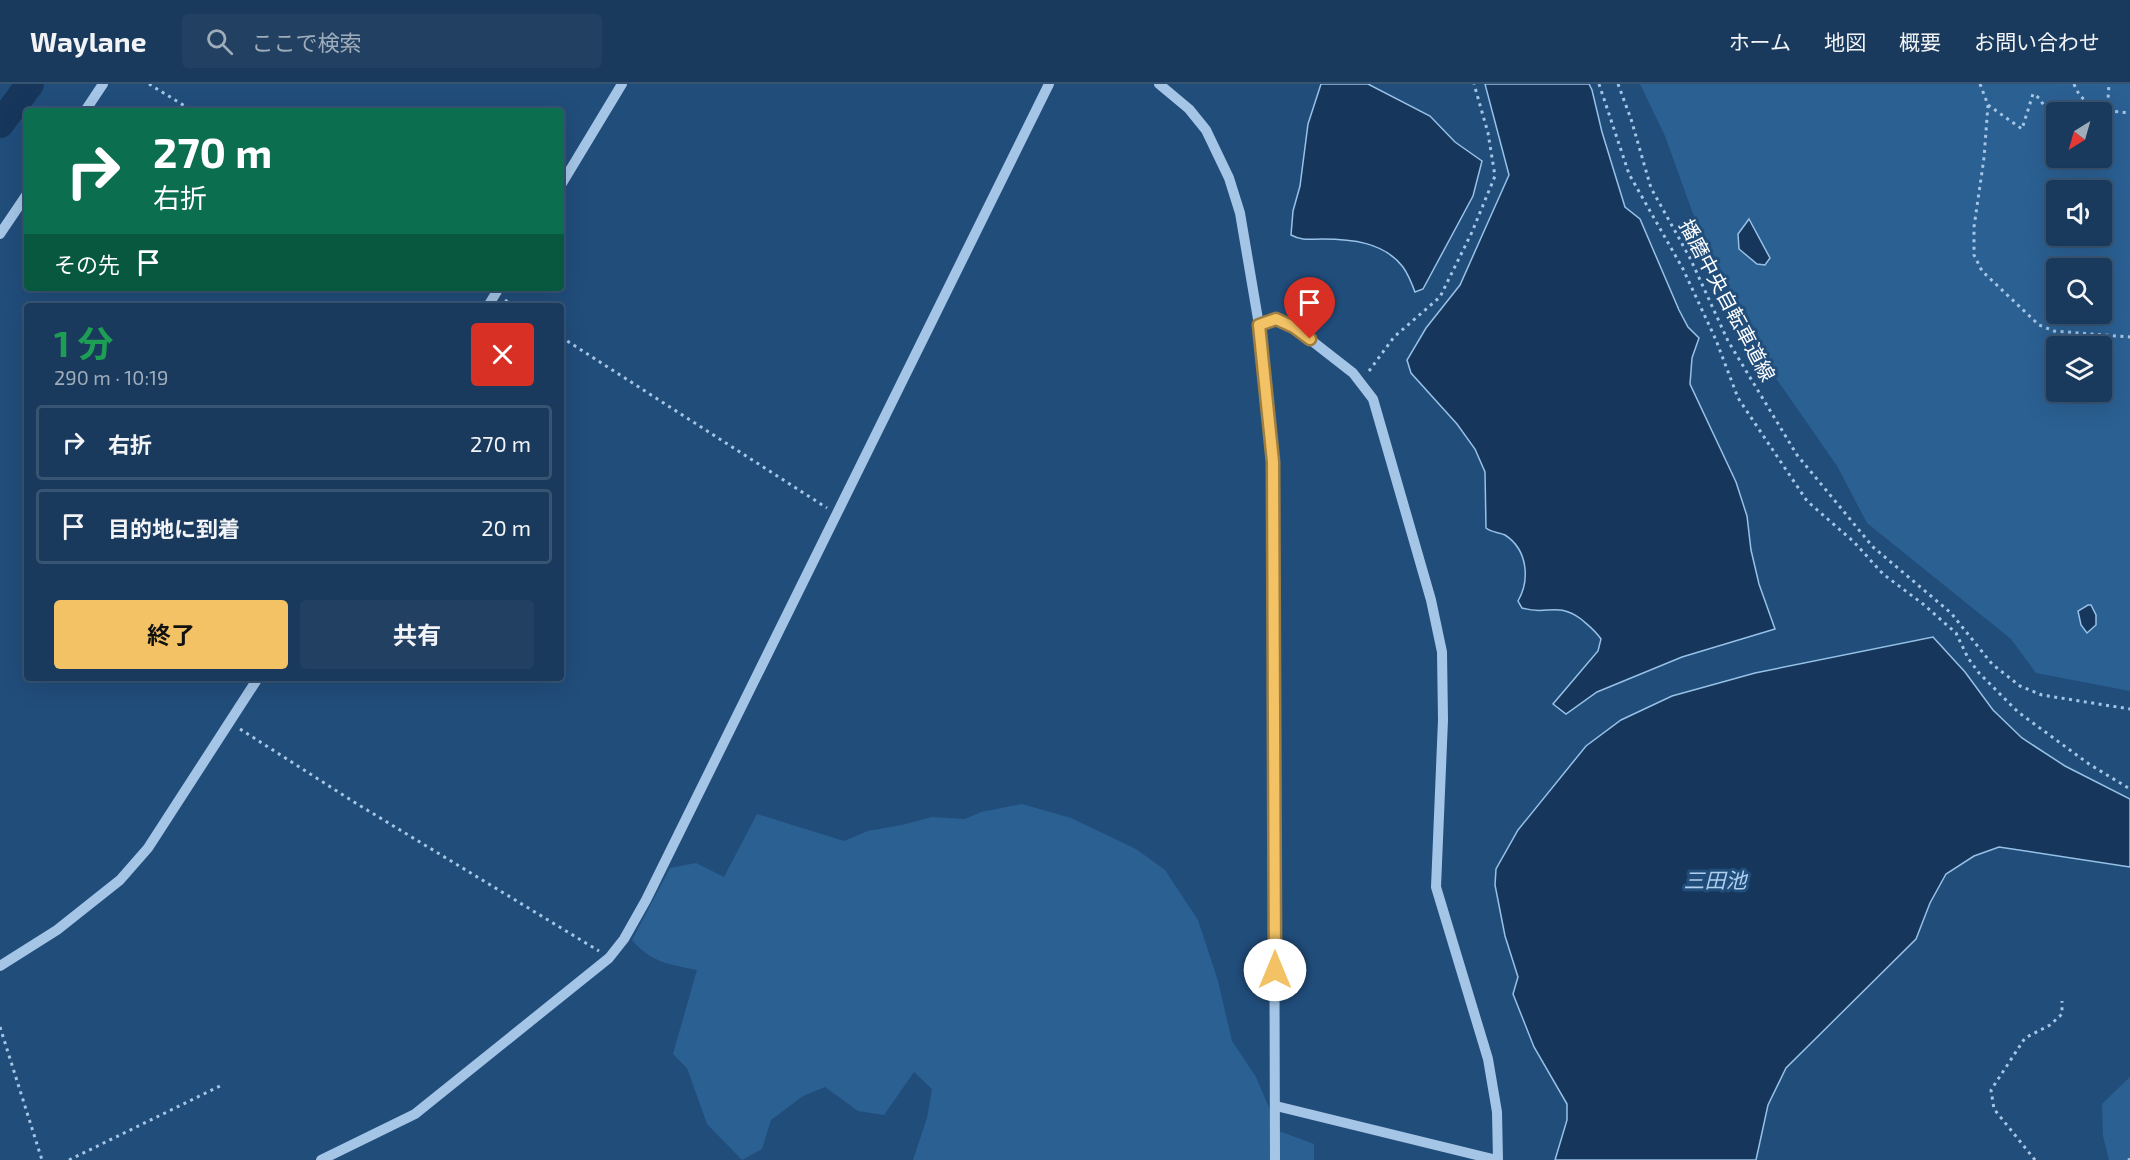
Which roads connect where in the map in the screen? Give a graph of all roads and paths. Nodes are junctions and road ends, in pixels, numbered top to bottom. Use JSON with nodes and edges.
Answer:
{"nodes":[{"id":1,"x":103,"y":84,"type":"edge"},
{"id":2,"x":149,"y":84,"type":"edge"},
{"id":3,"x":622,"y":84,"type":"edge"},
{"id":4,"x":1049,"y":84,"type":"edge"},
{"id":5,"x":1159,"y":84,"type":"edge"},
{"id":6,"x":1474,"y":84,"type":"edge"},
{"id":7,"x":1599,"y":84,"type":"edge"},
{"id":8,"x":1618,"y":84,"type":"edge"},
{"id":9,"x":1980,"y":84,"type":"edge"},
{"id":10,"x":2074,"y":84,"type":"edge"},
{"id":11,"x":2109,"y":84,"type":"edge"},
{"id":12,"x":2086,"y":102,"type":"edge"},
{"id":13,"x":2108,"y":102,"type":"edge"},
{"id":14,"x":1988,"y":105,"type":"junction"},
{"id":15,"x":87,"y":108,"type":"edge"},
{"id":16,"x":188,"y":108,"type":"edge"},
{"id":17,"x":2046,"y":109,"type":"edge"},
{"id":18,"x":2112,"y":112,"type":"edge"},
{"id":19,"x":2130,"y":113,"type":"edge"},
{"id":20,"x":564,"y":180,"type":"edge"},
{"id":21,"x":24,"y":199,"type":"edge"},
{"id":22,"x":0,"y":234,"type":"edge"},
{"id":23,"x":1259,"y":325,"type":"junction"},
{"id":24,"x":2130,"y":337,"type":"edge"},
{"id":25,"x":564,"y":339,"type":"edge"},
{"id":26,"x":1361,"y":383,"type":"junction"},
{"id":27,"x":836,"y":514,"type":"junction"},
{"id":28,"x":256,"y":681,"type":"edge"},
{"id":29,"x":2130,"y":710,"type":"edge"},
{"id":30,"x":230,"y":723,"type":"junction"},
{"id":31,"x":2130,"y":789,"type":"edge"},
{"id":32,"x":609,"y":957,"type":"junction"},
{"id":33,"x":0,"y":966,"type":"edge"},
{"id":34,"x":2062,"y":1001,"type":"dead end"},
{"id":35,"x":0,"y":1028,"type":"edge"},
{"id":36,"x":220,"y":1086,"type":"dead end"},
{"id":37,"x":1276,"y":1106,"type":"junction"},
{"id":38,"x":42,"y":1160,"type":"edge"},
{"id":39,"x":69,"y":1160,"type":"edge"},
{"id":40,"x":321,"y":1160,"type":"edge"},
{"id":41,"x":1275,"y":1160,"type":"edge"},
{"id":42,"x":1498,"y":1160,"type":"edge"},
{"id":43,"x":2035,"y":1160,"type":"edge"}],
"edges":[{"from":1,"to":15,"type":"street"},
{"from":2,"to":16,"type":"path"},
{"from":3,"to":20,"type":"street"},
{"from":4,"to":27,"type":"street"},
{"from":5,"to":23,"type":"street"},
{"from":6,"to":26,"type":"path"},
{"from":7,"to":31,"type":"path"},
{"from":8,"to":29,"type":"path","name":"播磨中央自転車道線"},
{"from":9,"to":14,"type":"path"},
{"from":10,"to":12,"type":"path"},
{"from":11,"to":13,"type":"path"},
{"from":14,"to":17,"type":"path"},
{"from":14,"to":24,"type":"path"},
{"from":18,"to":19,"type":"path"},
{"from":21,"to":22,"type":"street"},
{"from":23,"to":26,"type":"street"},
{"from":23,"to":37,"type":"street"},
{"from":25,"to":27,"type":"path"},
{"from":26,"to":42,"type":"street"},
{"from":27,"to":32,"type":"street"},
{"from":28,"to":30,"type":"street"},
{"from":30,"to":32,"type":"path"},
{"from":30,"to":33,"type":"street"},
{"from":32,"to":40,"type":"street"},
{"from":34,"to":43,"type":"path"},
{"from":35,"to":38,"type":"path"},
{"from":36,"to":39,"type":"path"},
{"from":37,"to":41,"type":"street"},
{"from":37,"to":42,"type":"street"}]}
